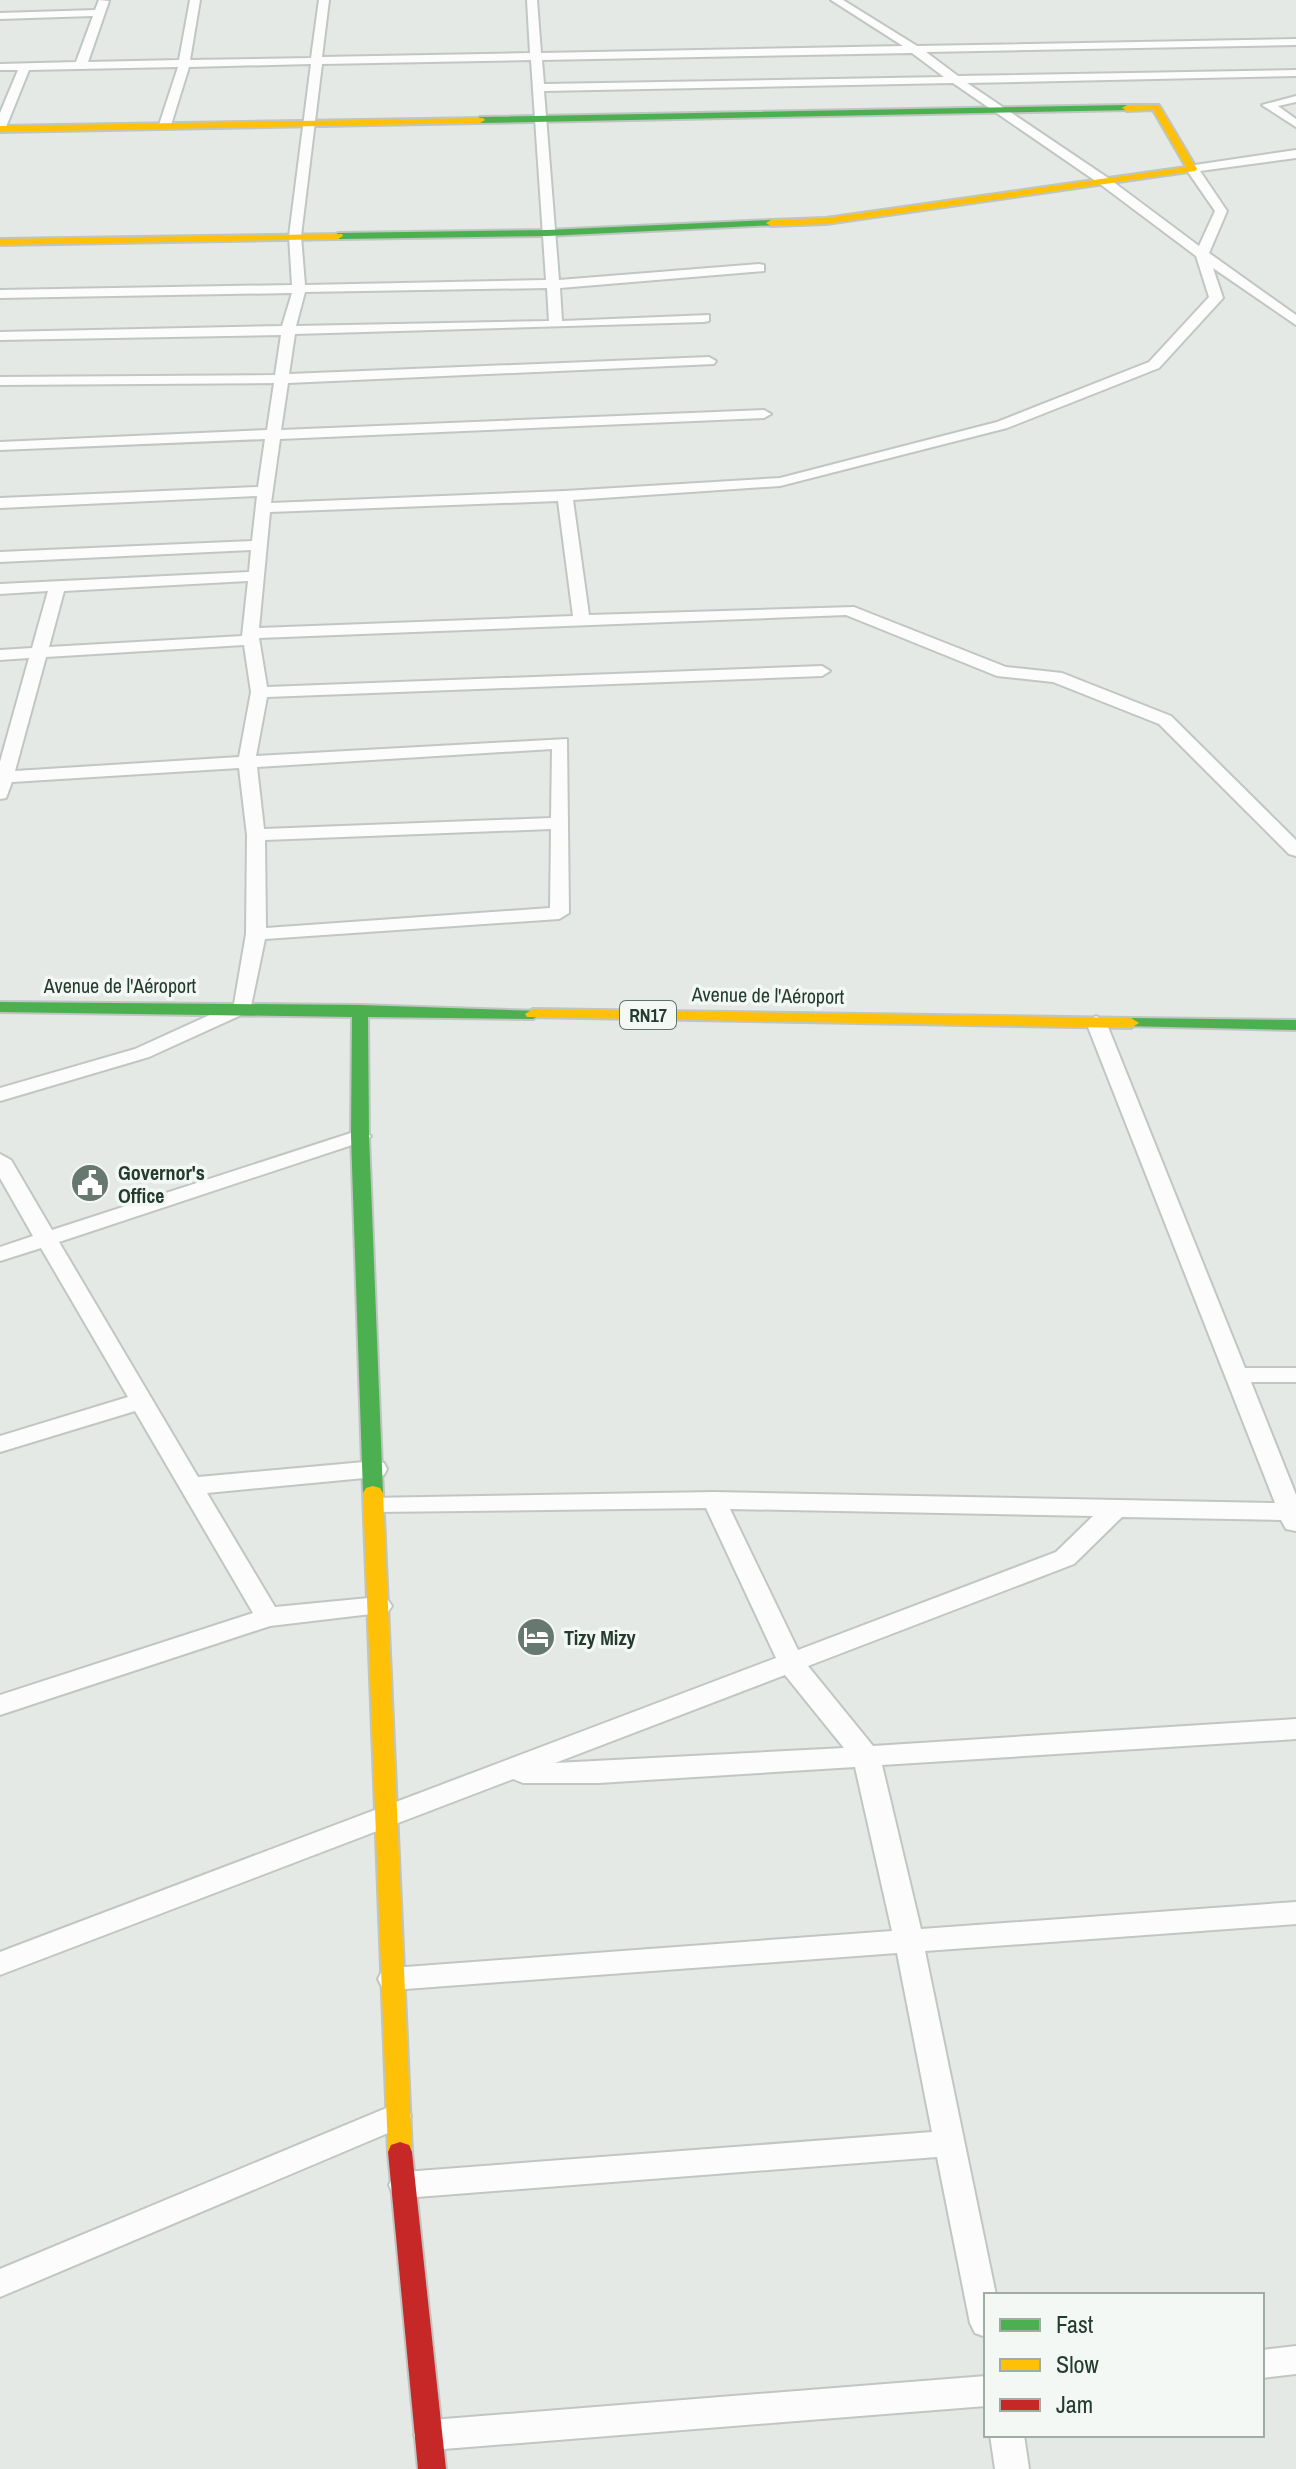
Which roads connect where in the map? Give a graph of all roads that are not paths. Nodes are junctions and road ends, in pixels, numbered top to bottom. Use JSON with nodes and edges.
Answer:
{"nodes":[{"id":1,"x":104,"y":0,"type":"edge"},
{"id":2,"x":195,"y":0,"type":"edge"},
{"id":3,"x":324,"y":0,"type":"edge"},
{"id":4,"x":532,"y":0,"type":"edge"},
{"id":5,"x":836,"y":0,"type":"edge"},
{"id":6,"x":100,"y":13,"type":"junction"},
{"id":7,"x":0,"y":16,"type":"edge"},
{"id":8,"x":1296,"y":42,"type":"edge"},
{"id":9,"x":913,"y":48,"type":"junction"},
{"id":10,"x":536,"y":58,"type":"junction"},
{"id":11,"x":317,"y":62,"type":"junction"},
{"id":12,"x":81,"y":65,"type":"junction"},
{"id":13,"x":184,"y":65,"type":"junction"},
{"id":14,"x":25,"y":66,"type":"junction"},
{"id":15,"x":0,"y":67,"type":"edge"},
{"id":16,"x":1296,"y":73,"type":"edge"},
{"id":17,"x":956,"y":80,"type":"junction"},
{"id":18,"x":538,"y":88,"type":"junction"},
{"id":19,"x":0,"y":94,"type":"edge"},
{"id":20,"x":16,"y":94,"type":"junction"},
{"id":21,"x":1296,"y":99,"type":"edge"},
{"id":22,"x":998,"y":112,"type":"junction"},
{"id":23,"x":540,"y":121,"type":"junction"},
{"id":24,"x":309,"y":122,"type":"junction"},
{"id":25,"x":1296,"y":124,"type":"edge"},
{"id":26,"x":165,"y":125,"type":"junction"},
{"id":27,"x":0,"y":128,"type":"edge"},
{"id":28,"x":1296,"y":154,"type":"edge"},
{"id":29,"x":1192,"y":169,"type":"junction"},
{"id":30,"x":1104,"y":181,"type":"junction"},
{"id":31,"x":547,"y":233,"type":"junction"},
{"id":32,"x":295,"y":236,"type":"junction"},
{"id":33,"x":0,"y":242,"type":"edge"},
{"id":34,"x":1202,"y":254,"type":"junction"},
{"id":35,"x":759,"y":268,"type":"dead end"},
{"id":36,"x":555,"y":284,"type":"junction"},
{"id":37,"x":299,"y":290,"type":"junction"},
{"id":38,"x":0,"y":294,"type":"edge"},
{"id":39,"x":704,"y":318,"type":"dead end"},
{"id":40,"x":1295,"y":320,"type":"edge"},
{"id":41,"x":556,"y":325,"type":"junction"},
{"id":42,"x":289,"y":329,"type":"junction"},
{"id":43,"x":0,"y":336,"type":"edge"},
{"id":44,"x":709,"y":361,"type":"dead end"},
{"id":45,"x":282,"y":379,"type":"junction"},
{"id":46,"x":0,"y":381,"type":"edge"},
{"id":47,"x":764,"y":414,"type":"dead end"},
{"id":48,"x":275,"y":437,"type":"junction"},
{"id":49,"x":0,"y":446,"type":"edge"},
{"id":50,"x":565,"y":496,"type":"junction"},
{"id":51,"x":265,"y":500,"type":"junction"},
{"id":52,"x":0,"y":503,"type":"edge"},
{"id":53,"x":261,"y":545,"type":"junction"},
{"id":54,"x":0,"y":557,"type":"edge"},
{"id":55,"x":257,"y":576,"type":"junction"},
{"id":56,"x":57,"y":586,"type":"junction"},
{"id":57,"x":0,"y":589,"type":"edge"},
{"id":58,"x":581,"y":618,"type":"junction"},
{"id":59,"x":250,"y":637,"type":"junction"},
{"id":60,"x":41,"y":652,"type":"junction"},
{"id":61,"x":0,"y":655,"type":"edge"},
{"id":62,"x":822,"y":671,"type":"dead end"},
{"id":63,"x":259,"y":692,"type":"junction"},
{"id":64,"x":247,"y":760,"type":"junction"},
{"id":65,"x":1,"y":782,"type":"edge"},
{"id":66,"x":560,"y":823,"type":"junction"},
{"id":67,"x":256,"y":835,"type":"junction"},
{"id":68,"x":1296,"y":850,"type":"edge"},
{"id":69,"x":256,"y":934,"type":"junction"},
{"id":70,"x":0,"y":1007,"type":"edge"},
{"id":71,"x":243,"y":1007,"type":"junction"},
{"id":72,"x":360,"y":1010,"type":"junction"},
{"id":73,"x":1096,"y":1022,"type":"junction"},
{"id":74,"x":1289,"y":1024,"type":"edge"},
{"id":75,"x":0,"y":1095,"type":"edge"},
{"id":76,"x":360,"y":1136,"type":"junction"},
{"id":77,"x":0,"y":1160,"type":"edge"},
{"id":78,"x":49,"y":1239,"type":"junction"},
{"id":79,"x":0,"y":1254,"type":"edge"},
{"id":80,"x":1237,"y":1375,"type":"junction"},
{"id":81,"x":1296,"y":1375,"type":"edge"},
{"id":82,"x":142,"y":1401,"type":"junction"},
{"id":83,"x":0,"y":1444,"type":"edge"},
{"id":84,"x":375,"y":1469,"type":"junction"},
{"id":85,"x":194,"y":1486,"type":"junction"},
{"id":86,"x":714,"y":1500,"type":"junction"},
{"id":87,"x":376,"y":1504,"type":"junction"},
{"id":88,"x":1114,"y":1510,"type":"junction"},
{"id":89,"x":1294,"y":1516,"type":"edge"},
{"id":90,"x":379,"y":1606,"type":"junction"},
{"id":91,"x":268,"y":1617,"type":"junction"},
{"id":92,"x":792,"y":1665,"type":"junction"},
{"id":93,"x":0,"y":1705,"type":"edge"},
{"id":94,"x":1296,"y":1729,"type":"edge"},
{"id":95,"x":866,"y":1756,"type":"junction"},
{"id":96,"x":511,"y":1772,"type":"junction"},
{"id":97,"x":387,"y":1819,"type":"junction"},
{"id":98,"x":1296,"y":1913,"type":"edge"},
{"id":99,"x":909,"y":1941,"type":"junction"},
{"id":100,"x":0,"y":1963,"type":"edge"},
{"id":101,"x":392,"y":1979,"type":"junction"},
{"id":102,"x":396,"y":2116,"type":"junction"},
{"id":103,"x":951,"y":2143,"type":"junction"},
{"id":104,"x":404,"y":2185,"type":"junction"},
{"id":105,"x":0,"y":2283,"type":"edge"},
{"id":106,"x":984,"y":2313,"type":"edge"},
{"id":107,"x":1296,"y":2360,"type":"edge"},
{"id":108,"x":1264,"y":2364,"type":"edge"},
{"id":109,"x":984,"y":2391,"type":"edge"},
{"id":110,"x":431,"y":2435,"type":"junction"},
{"id":111,"x":1007,"y":2437,"type":"edge"},
{"id":112,"x":432,"y":2469,"type":"edge"},
{"id":113,"x":1012,"y":2469,"type":"edge"}],
"edges":[{"from":1,"to":6,"type":"street"},
{"from":2,"to":13,"type":"street"},
{"from":3,"to":11,"type":"street"},
{"from":4,"to":10,"type":"street"},
{"from":5,"to":9,"type":"street"},
{"from":6,"to":7,"type":"street"},
{"from":6,"to":12,"type":"street"},
{"from":8,"to":9,"type":"street"},
{"from":9,"to":10,"type":"street"},
{"from":9,"to":17,"type":"street"},
{"from":10,"to":11,"type":"street"},
{"from":10,"to":18,"type":"street"},
{"from":11,"to":13,"type":"street"},
{"from":11,"to":24,"type":"street"},
{"from":12,"to":13,"type":"street"},
{"from":12,"to":14,"type":"street"},
{"from":13,"to":26,"type":"street"},
{"from":14,"to":15,"type":"street"},
{"from":14,"to":20,"type":"street"},
{"from":16,"to":17,"type":"street"},
{"from":17,"to":18,"type":"street"},
{"from":17,"to":22,"type":"street"},
{"from":18,"to":23,"type":"street"},
{"from":19,"to":20,"type":"street"},
{"from":20,"to":27,"type":"street"},
{"from":21,"to":25,"type":"street"},
{"from":22,"to":23,"type":"street"},
{"from":22,"to":29,"type":"street"},
{"from":22,"to":30,"type":"street"},
{"from":23,"to":24,"type":"street"},
{"from":23,"to":31,"type":"street"},
{"from":24,"to":26,"type":"street"},
{"from":24,"to":32,"type":"street"},
{"from":26,"to":27,"type":"street"},
{"from":28,"to":29,"type":"street"},
{"from":29,"to":30,"type":"street"},
{"from":29,"to":34,"type":"street"},
{"from":30,"to":31,"type":"street"},
{"from":30,"to":34,"type":"street"},
{"from":31,"to":32,"type":"street"},
{"from":31,"to":36,"type":"street"},
{"from":32,"to":33,"type":"street"},
{"from":32,"to":37,"type":"street"},
{"from":34,"to":40,"type":"street"},
{"from":34,"to":50,"type":"street"},
{"from":35,"to":36,"type":"street"},
{"from":36,"to":37,"type":"street"},
{"from":36,"to":41,"type":"street"},
{"from":37,"to":38,"type":"street"},
{"from":37,"to":42,"type":"street"},
{"from":39,"to":41,"type":"street"},
{"from":41,"to":42,"type":"street"},
{"from":42,"to":43,"type":"street"},
{"from":42,"to":45,"type":"street"},
{"from":44,"to":45,"type":"street"},
{"from":45,"to":46,"type":"street"},
{"from":45,"to":48,"type":"street"},
{"from":47,"to":48,"type":"street"},
{"from":48,"to":49,"type":"street"},
{"from":48,"to":51,"type":"street"},
{"from":50,"to":51,"type":"street"},
{"from":50,"to":58,"type":"street"},
{"from":51,"to":52,"type":"street"},
{"from":51,"to":53,"type":"street"},
{"from":53,"to":54,"type":"street"},
{"from":53,"to":55,"type":"street"},
{"from":55,"to":56,"type":"street"},
{"from":55,"to":59,"type":"street"},
{"from":56,"to":57,"type":"street"},
{"from":56,"to":60,"type":"street"},
{"from":58,"to":59,"type":"street"},
{"from":58,"to":68,"type":"street"},
{"from":59,"to":60,"type":"street"},
{"from":59,"to":63,"type":"street"},
{"from":60,"to":61,"type":"street"},
{"from":60,"to":65,"type":"street"},
{"from":62,"to":63,"type":"street"},
{"from":63,"to":64,"type":"street"},
{"from":64,"to":65,"type":"street"},
{"from":64,"to":66,"type":"street"},
{"from":64,"to":67,"type":"street"},
{"from":66,"to":67,"type":"street"},
{"from":66,"to":69,"type":"street"},
{"from":67,"to":69,"type":"street"},
{"from":69,"to":71,"type":"street"},
{"from":70,"to":71,"type":"street","name":"Avenue de l'Aéroport","number":"RN17"},
{"from":71,"to":72,"type":"street","name":"Avenue de l'Aéroport","number":"RN17"},
{"from":71,"to":75,"type":"street"},
{"from":72,"to":73,"type":"street","name":"Avenue de l'Aéroport","number":"RN17"},
{"from":72,"to":76,"type":"street"},
{"from":73,"to":74,"type":"street","name":"Avenue de l'Aéroport","number":"RN17"},
{"from":73,"to":80,"type":"street"},
{"from":76,"to":78,"type":"street"},
{"from":76,"to":84,"type":"street"},
{"from":77,"to":78,"type":"street"},
{"from":78,"to":79,"type":"street"},
{"from":78,"to":82,"type":"street"},
{"from":80,"to":81,"type":"street"},
{"from":80,"to":89,"type":"street"},
{"from":82,"to":83,"type":"street"},
{"from":82,"to":85,"type":"street"},
{"from":84,"to":85,"type":"street"},
{"from":84,"to":87,"type":"street"},
{"from":85,"to":91,"type":"street"},
{"from":86,"to":87,"type":"street"},
{"from":86,"to":88,"type":"street"},
{"from":86,"to":92,"type":"street"},
{"from":87,"to":90,"type":"street"},
{"from":88,"to":89,"type":"street"},
{"from":88,"to":92,"type":"street"},
{"from":90,"to":91,"type":"street"},
{"from":90,"to":97,"type":"street"},
{"from":91,"to":93,"type":"street"},
{"from":92,"to":95,"type":"street"},
{"from":92,"to":96,"type":"street"},
{"from":94,"to":95,"type":"street"},
{"from":95,"to":96,"type":"street"},
{"from":95,"to":99,"type":"street"},
{"from":96,"to":97,"type":"street"},
{"from":97,"to":100,"type":"street"},
{"from":97,"to":101,"type":"street"},
{"from":98,"to":99,"type":"street"},
{"from":99,"to":101,"type":"street"},
{"from":99,"to":103,"type":"street"},
{"from":101,"to":102,"type":"street"},
{"from":102,"to":104,"type":"street"},
{"from":102,"to":105,"type":"street"},
{"from":103,"to":104,"type":"street"},
{"from":103,"to":106,"type":"street"},
{"from":104,"to":110,"type":"street"},
{"from":107,"to":108,"type":"street"},
{"from":109,"to":110,"type":"street"},
{"from":110,"to":112,"type":"street"},
{"from":111,"to":113,"type":"street"}]}
